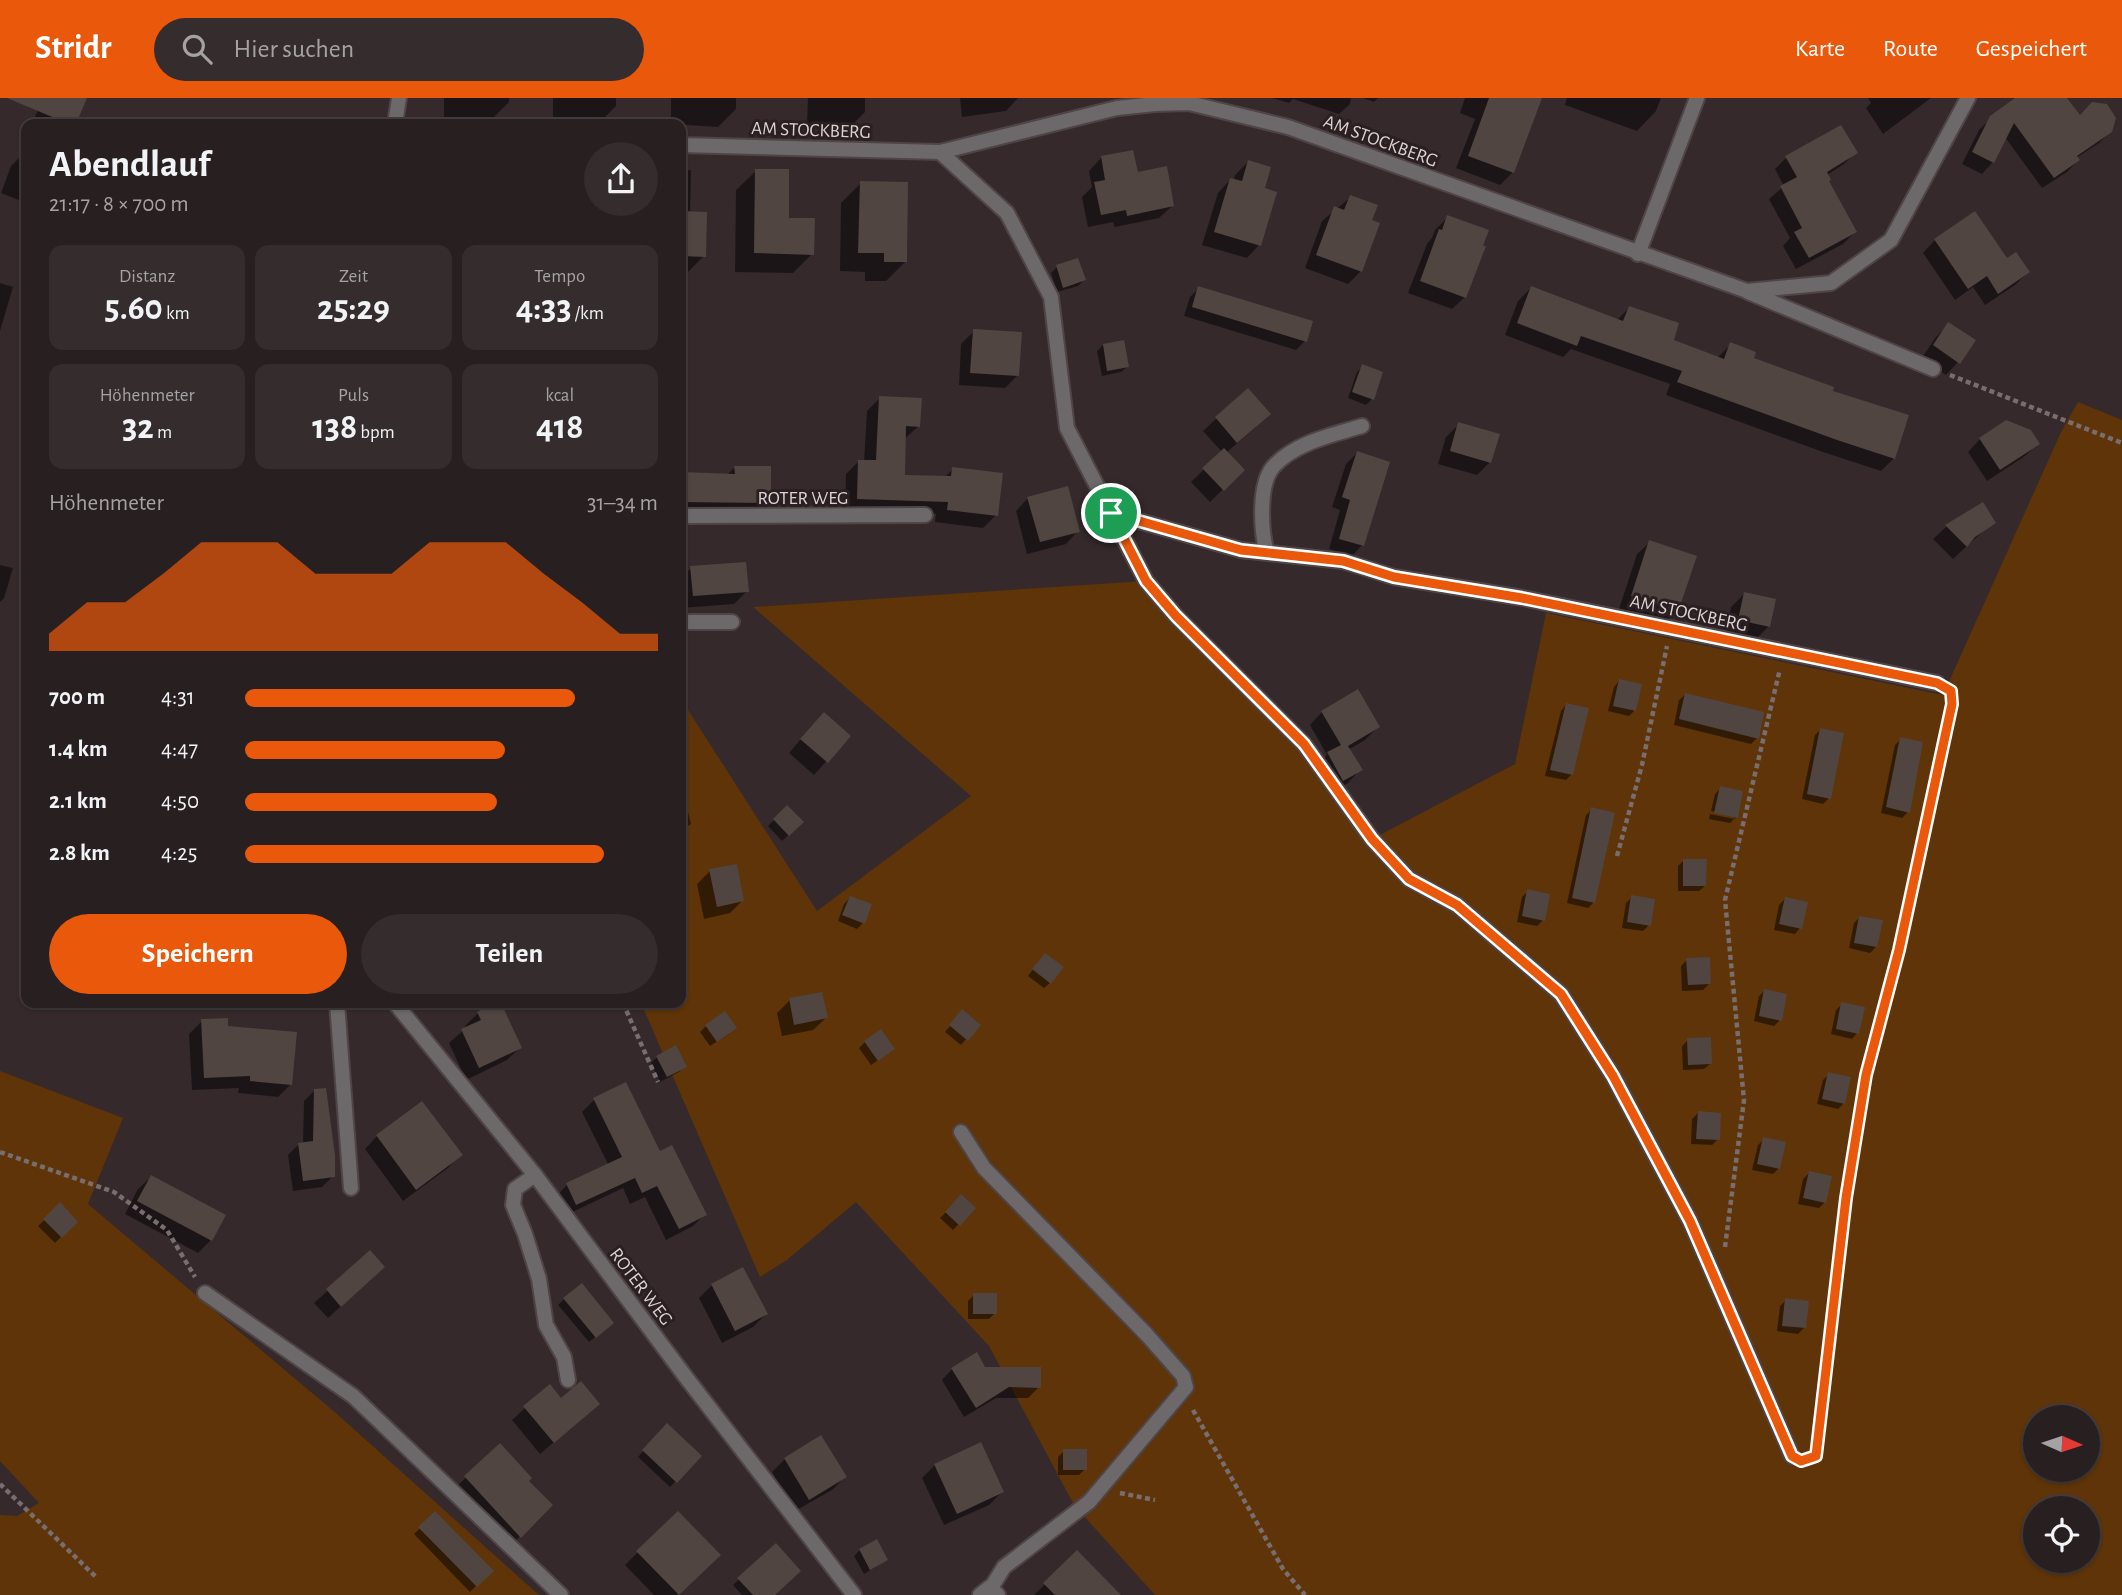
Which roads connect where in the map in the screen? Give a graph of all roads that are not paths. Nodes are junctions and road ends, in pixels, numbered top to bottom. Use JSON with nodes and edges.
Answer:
{"nodes":[{"id":1,"x":399,"y":98,"type":"edge"},
{"id":2,"x":1697,"y":98,"type":"edge"},
{"id":3,"x":1968,"y":98,"type":"edge"},
{"id":4,"x":397,"y":119,"type":"edge"},
{"id":5,"x":686,"y":145,"type":"edge"},
{"id":6,"x":940,"y":152,"type":"junction"},
{"id":7,"x":1638,"y":254,"type":"junction"},
{"id":8,"x":1747,"y":291,"type":"junction"},
{"id":9,"x":1933,"y":369,"type":"road end"},
{"id":10,"x":1362,"y":426,"type":"dead end"},
{"id":11,"x":1111,"y":513,"type":"junction"},
{"id":12,"x":925,"y":515,"type":"dead end"},
{"id":13,"x":686,"y":516,"type":"edge"},
{"id":14,"x":1267,"y":553,"type":"junction"},
{"id":15,"x":686,"y":622,"type":"edge"},
{"id":16,"x":732,"y":622,"type":"dead end"},
{"id":17,"x":1937,"y":683,"type":"road end"},
{"id":18,"x":337,"y":1008,"type":"edge"},
{"id":19,"x":399,"y":1008,"type":"edge"},
{"id":20,"x":961,"y":1132,"type":"dead end"},
{"id":21,"x":535,"y":1175,"type":"junction"},
{"id":22,"x":351,"y":1188,"type":"dead end"},
{"id":23,"x":205,"y":1293,"type":"road end"},
{"id":24,"x":568,"y":1380,"type":"dead end"},
{"id":25,"x":1792,"y":1456,"type":"road end"},
{"id":26,"x":989,"y":1592,"type":"edge"},
{"id":27,"x":561,"y":1595,"type":"edge"},
{"id":28,"x":855,"y":1595,"type":"edge"}],
"edges":[{"from":1,"to":4,"type":"street"},
{"from":2,"to":7,"type":"street"},
{"from":3,"to":8,"type":"street","name":"AM STOCKBERG"},
{"from":5,"to":6,"type":"street","name":"AM STOCKBERG"},
{"from":6,"to":7,"type":"street","name":"AM STOCKBERG"},
{"from":6,"to":11,"type":"street"},
{"from":7,"to":8,"type":"street","name":"AM STOCKBERG"},
{"from":8,"to":9,"type":"street","name":"AM STOCKBERG"},
{"from":10,"to":14,"type":"street"},
{"from":11,"to":14,"type":"street","name":"AM STOCKBERG"},
{"from":11,"to":25,"type":"street"},
{"from":12,"to":13,"type":"street","name":"ROTER WEG"},
{"from":14,"to":17,"type":"street","name":"AM STOCKBERG"},
{"from":15,"to":16,"type":"street"},
{"from":18,"to":22,"type":"street"},
{"from":19,"to":21,"type":"street","name":"ROTER WEG"},
{"from":20,"to":26,"type":"street"},
{"from":21,"to":24,"type":"street"},
{"from":21,"to":28,"type":"street","name":"ROTER WEG"},
{"from":23,"to":27,"type":"street"}]}
